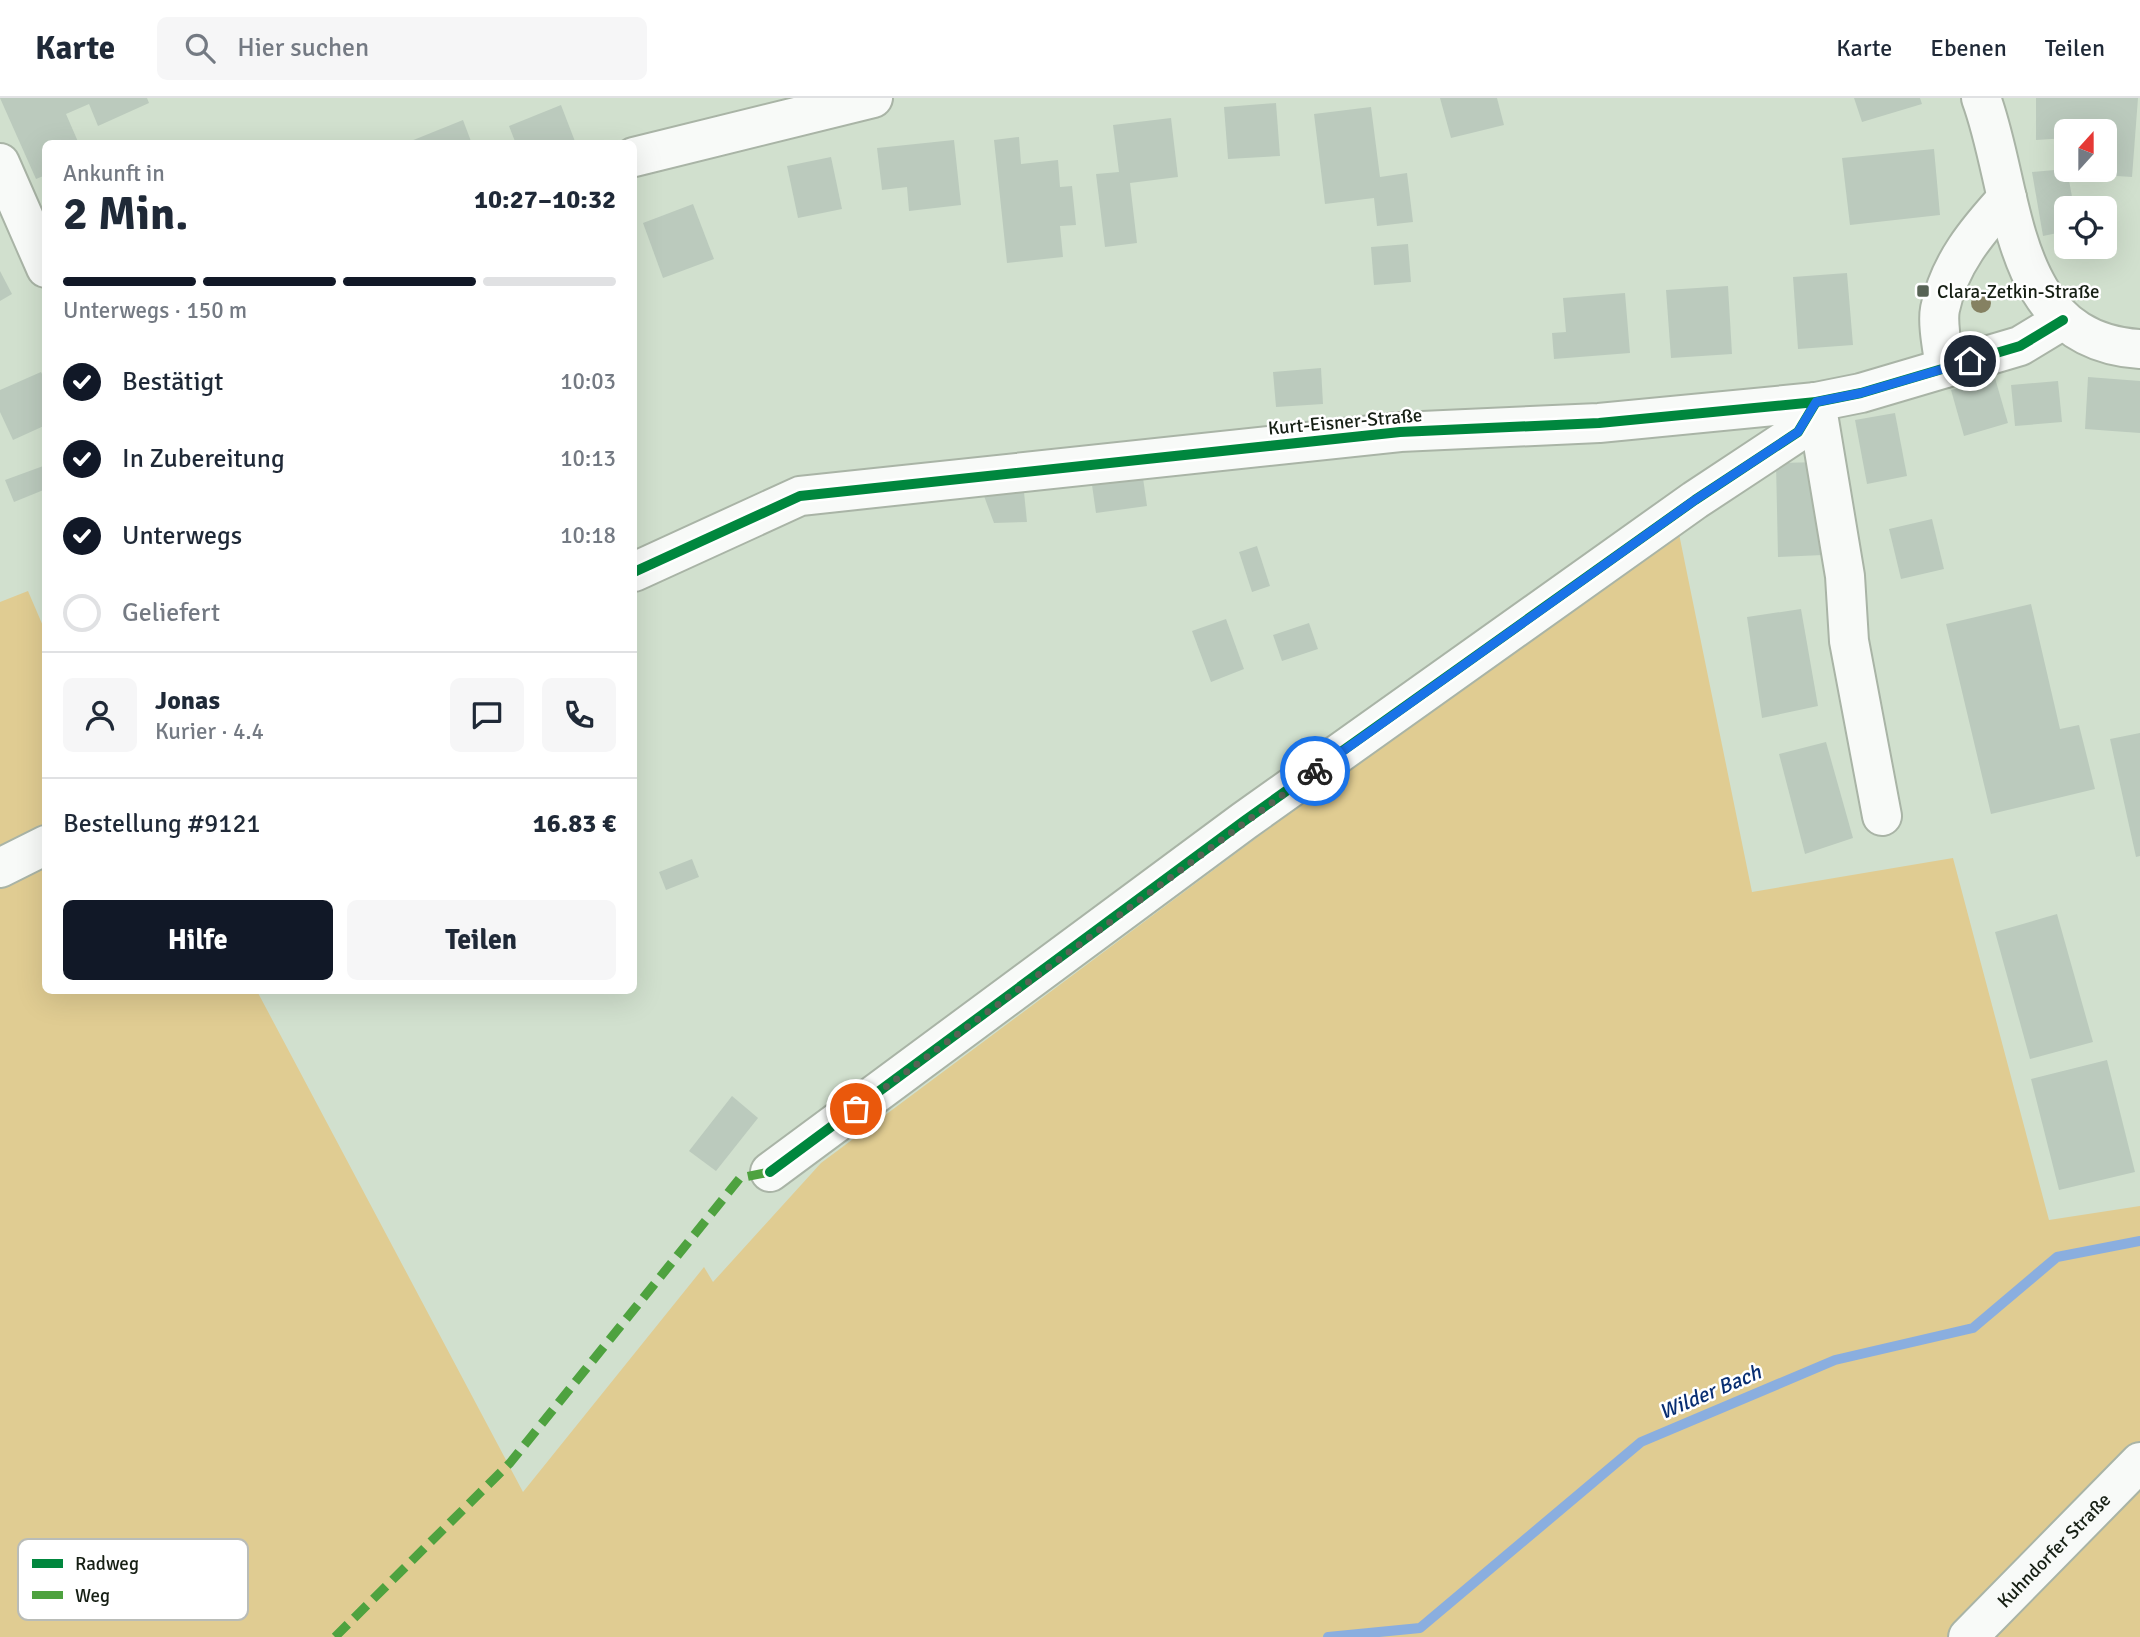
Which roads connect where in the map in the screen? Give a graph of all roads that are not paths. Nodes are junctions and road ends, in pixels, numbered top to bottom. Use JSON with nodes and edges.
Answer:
{"nodes":[{"id":1,"x":873,"y":98,"type":"edge"},
{"id":2,"x":1980,"y":98,"type":"edge"},
{"id":3,"x":637,"y":156,"type":"edge"},
{"id":4,"x":0,"y":163,"type":"edge"},
{"id":5,"x":2007,"y":198,"type":"junction"},
{"id":6,"x":42,"y":259,"type":"edge"},
{"id":7,"x":2063,"y":320,"type":"junction"},
{"id":8,"x":2140,"y":349,"type":"edge"},
{"id":9,"x":1945,"y":368,"type":"junction"},
{"id":10,"x":1816,"y":402,"type":"junction"},
{"id":11,"x":637,"y":571,"type":"edge"},
{"id":12,"x":1882,"y":816,"type":"dead end"},
{"id":13,"x":42,"y":847,"type":"edge"},
{"id":14,"x":0,"y":868,"type":"edge"},
{"id":15,"x":770,"y":1172,"type":"dead end"},
{"id":16,"x":2140,"y":1462,"type":"edge"},
{"id":17,"x":1968,"y":1637,"type":"edge"}],
"edges":[{"from":1,"to":3,"type":"street"},
{"from":2,"to":5,"type":"street"},
{"from":4,"to":6,"type":"street"},
{"from":5,"to":7,"type":"street"},
{"from":5,"to":9,"type":"street"},
{"from":7,"to":8,"type":"street"},
{"from":7,"to":9,"type":"street","name":"Kurt-Eisner-Straße"},
{"from":9,"to":10,"type":"street","name":"Kurt-Eisner-Straße"},
{"from":10,"to":11,"type":"street","name":"Kurt-Eisner-Straße"},
{"from":10,"to":12,"type":"street"},
{"from":10,"to":15,"type":"street"},
{"from":13,"to":14,"type":"street"},
{"from":16,"to":17,"type":"street","name":"Kuhndorfer Straße"}]}
